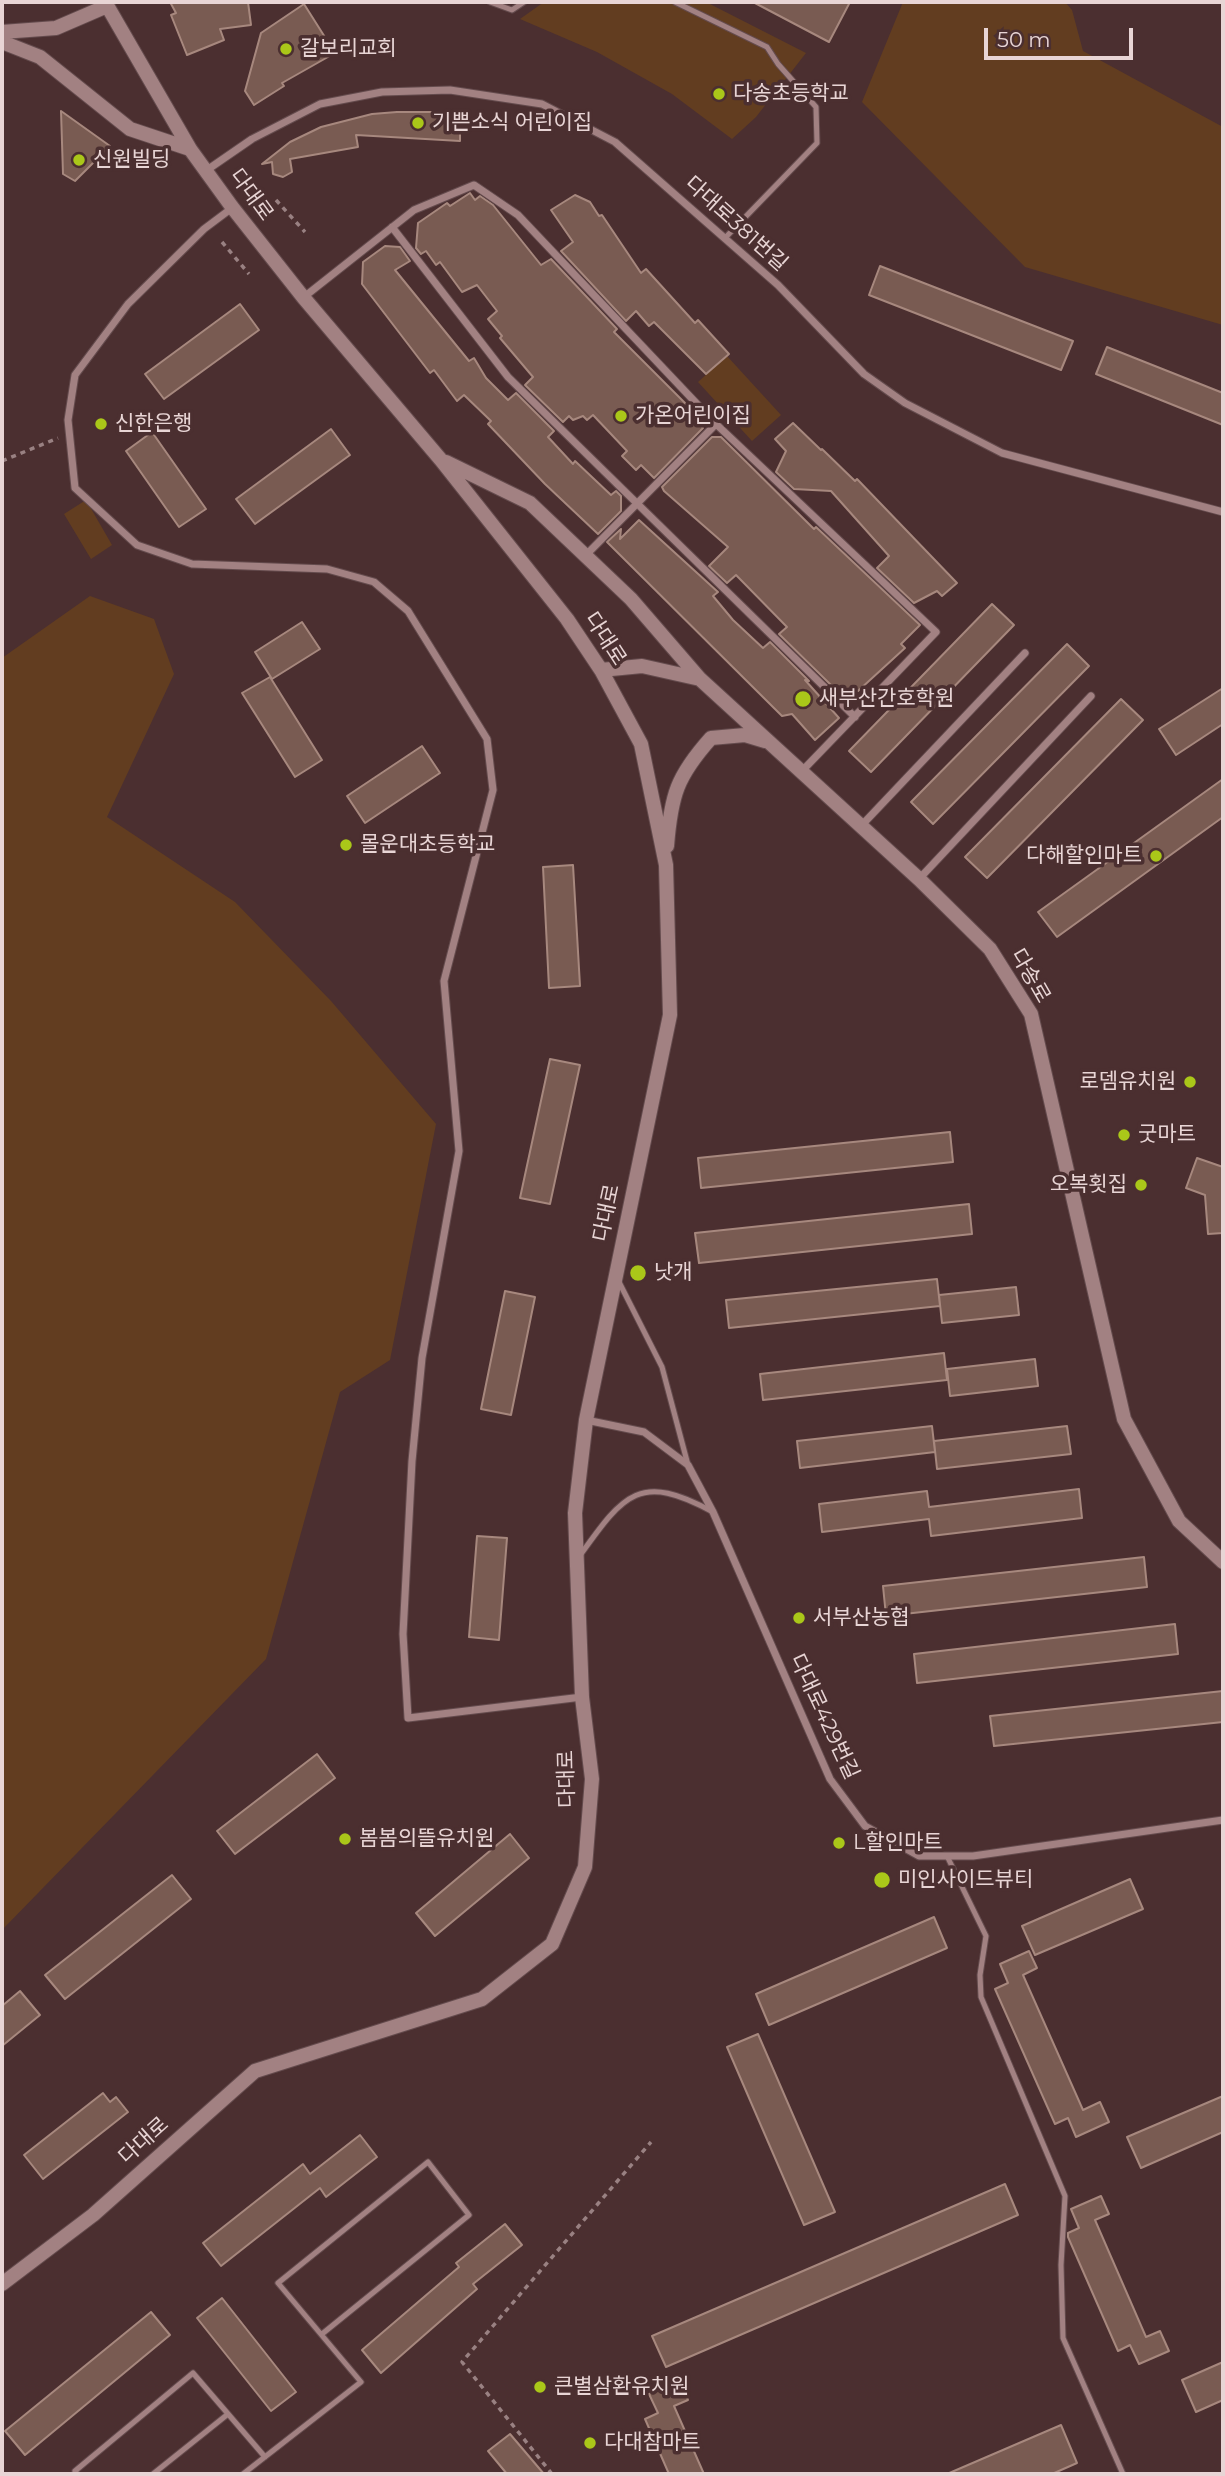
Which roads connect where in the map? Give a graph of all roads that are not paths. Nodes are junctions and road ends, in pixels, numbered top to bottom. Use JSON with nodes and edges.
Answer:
{"nodes":[{"id":1,"x":490,"y":2,"type":"edge"},
{"id":2,"x":524,"y":2,"type":"edge"},
{"id":3,"x":675,"y":2,"type":"edge"},
{"id":4,"x":106,"y":4,"type":"edge"},
{"id":5,"x":2,"y":32,"type":"edge"},
{"id":6,"x":2,"y":42,"type":"edge"},
{"id":7,"x":190,"y":149,"type":"junction"},
{"id":8,"x":207,"y":170,"type":"junction"},
{"id":9,"x":232,"y":207,"type":"junction"},
{"id":10,"x":392,"y":227,"type":"junction"},
{"id":11,"x":725,"y":237,"type":"junction"},
{"id":12,"x":303,"y":298,"type":"junction"},
{"id":13,"x":716,"y":424,"type":"junction"},
{"id":14,"x":441,"y":460,"type":"junction"},
{"id":15,"x":639,"y":502,"type":"junction"},
{"id":16,"x":1223,"y":512,"type":"edge"},
{"id":17,"x":584,"y":557,"type":"junction"},
{"id":18,"x":1025,"y":653,"type":"dead end"},
{"id":19,"x":601,"y":670,"type":"junction"},
{"id":20,"x":700,"y":679,"type":"junction"},
{"id":21,"x":1091,"y":696,"type":"dead end"},
{"id":22,"x":855,"y":716,"type":"junction"},
{"id":23,"x":770,"y":742,"type":"junction"},
{"id":24,"x":802,"y":771,"type":"junction"},
{"id":25,"x":861,"y":825,"type":"junction"},
{"id":26,"x":666,"y":865,"type":"junction"},
{"id":27,"x":919,"y":878,"type":"junction"},
{"id":28,"x":615,"y":1276,"type":"junction"},
{"id":29,"x":586,"y":1420,"type":"junction"},
{"id":30,"x":688,"y":1465,"type":"junction"},
{"id":31,"x":713,"y":1512,"type":"junction"},
{"id":32,"x":579,"y":1556,"type":"junction"},
{"id":33,"x":1223,"y":1562,"type":"edge"},
{"id":34,"x":582,"y":1697,"type":"junction"},
{"id":35,"x":1223,"y":1820,"type":"edge"},
{"id":36,"x":947,"y":1856,"type":"junction"},
{"id":37,"x":2,"y":2284,"type":"edge"},
{"id":38,"x":322,"y":2333,"type":"junction"},
{"id":39,"x":228,"y":2414,"type":"junction"},
{"id":40,"x":265,"y":2457,"type":"junction"},
{"id":41,"x":77,"y":2474,"type":"edge"},
{"id":42,"x":153,"y":2474,"type":"edge"},
{"id":43,"x":243,"y":2474,"type":"edge"},
{"id":44,"x":1123,"y":2474,"type":"edge"}],
"edges":[{"from":1,"to":2,"type":"lane"},
{"from":3,"to":11,"type":"lane"},
{"from":4,"to":5,"type":"main road"},
{"from":4,"to":7,"type":"main road","name":"다대로"},
{"from":6,"to":7,"type":"main road"},
{"from":7,"to":8,"type":"main road","name":"다대로"},
{"from":8,"to":9,"type":"main road","name":"다대로"},
{"from":8,"to":11,"type":"street","name":"다대로381번길"},
{"from":9,"to":12,"type":"main road","name":"다대로"},
{"from":9,"to":34,"type":"street"},
{"from":10,"to":12,"type":"street"},
{"from":10,"to":13,"type":"street"},
{"from":10,"to":15,"type":"street"},
{"from":11,"to":16,"type":"street","name":"다대로381번길"},
{"from":12,"to":14,"type":"main road","name":"다대로"},
{"from":13,"to":15,"type":"street"},
{"from":13,"to":22,"type":"street"},
{"from":14,"to":17,"type":"main road"},
{"from":14,"to":19,"type":"main road","name":"다대로"},
{"from":15,"to":17,"type":"street"},
{"from":15,"to":22,"type":"street"},
{"from":17,"to":20,"type":"main road"},
{"from":18,"to":25,"type":"street"},
{"from":19,"to":20,"type":"main road","name":"다송로"},
{"from":19,"to":26,"type":"main road","name":"다대로"},
{"from":20,"to":23,"type":"main road","name":"다송로"},
{"from":21,"to":27,"type":"street"},
{"from":22,"to":24,"type":"street"},
{"from":23,"to":24,"type":"main road","name":"다송로"},
{"from":23,"to":26,"type":"main road"},
{"from":24,"to":25,"type":"main road","name":"다송로"},
{"from":25,"to":27,"type":"main road","name":"다송로"},
{"from":26,"to":28,"type":"main road","name":"다대로"},
{"from":27,"to":33,"type":"main road","name":"다송로"},
{"from":28,"to":29,"type":"main road","name":"다대로"},
{"from":28,"to":30,"type":"lane"},
{"from":29,"to":30,"type":"street","name":"다대로429번길"},
{"from":29,"to":32,"type":"main road","name":"다대로"},
{"from":30,"to":31,"type":"street","name":"다대로429번길"},
{"from":31,"to":32,"type":"lane"},
{"from":31,"to":36,"type":"street","name":"다대로429번길"},
{"from":32,"to":34,"type":"main road","name":"다대로"},
{"from":34,"to":37,"type":"main road","name":"다대로"},
{"from":35,"to":36,"type":"street","name":"다대로429번길"},
{"from":36,"to":44,"type":"lane"},
{"from":38,"to":38,"type":"lane"},
{"from":38,"to":40,"type":"lane"},
{"from":39,"to":40,"type":"lane"},
{"from":39,"to":41,"type":"lane"},
{"from":39,"to":42,"type":"lane"},
{"from":40,"to":43,"type":"lane"}]}
